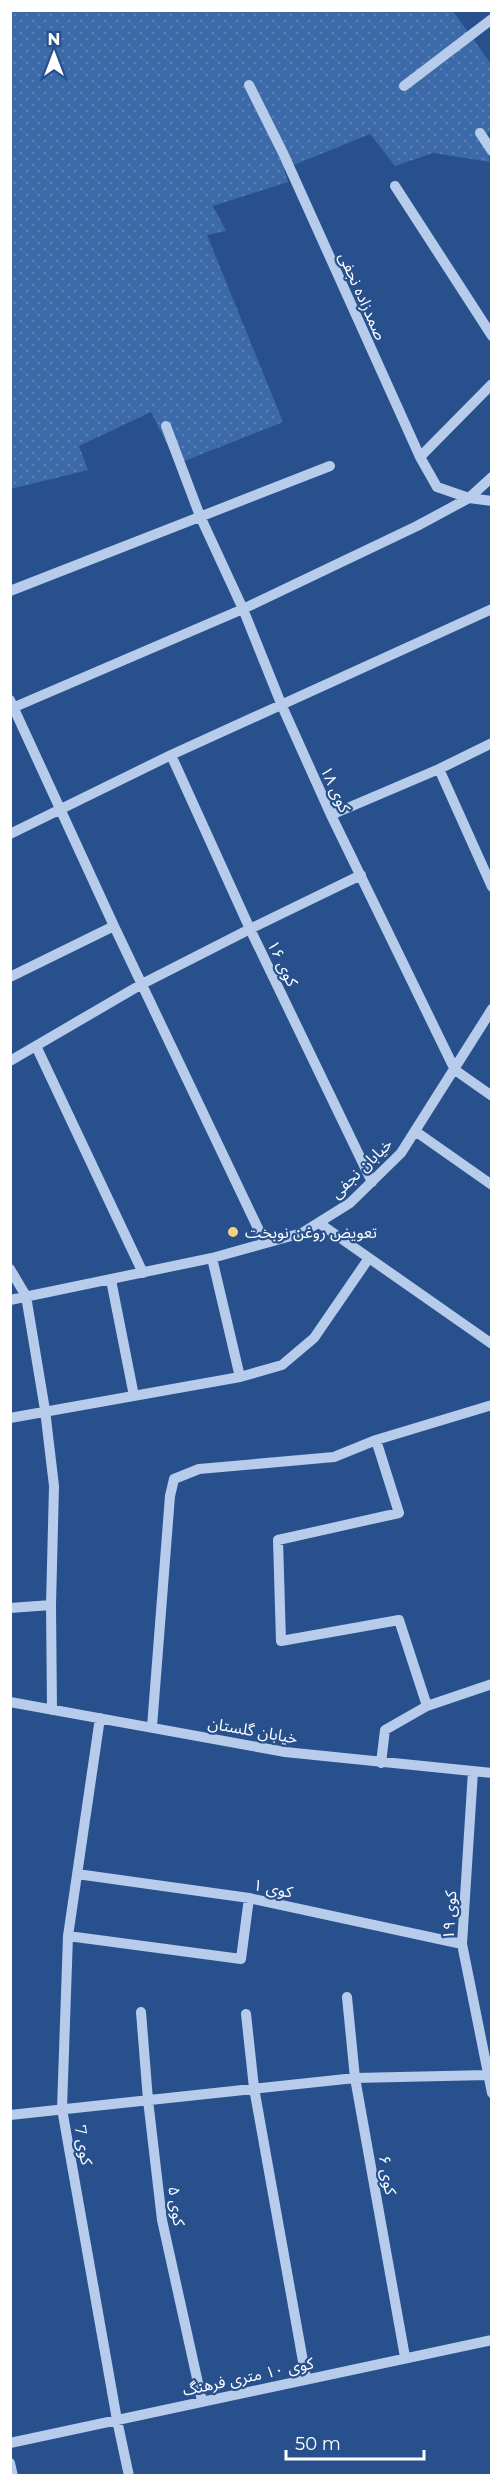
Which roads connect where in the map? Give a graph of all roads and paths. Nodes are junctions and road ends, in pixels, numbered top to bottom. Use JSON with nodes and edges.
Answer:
{"nodes":[{"id":1,"x":492,"y":19,"type":"edge"},
{"id":2,"x":249,"y":85,"type":"dead end"},
{"id":3,"x":404,"y":86,"type":"dead end"},
{"id":4,"x":480,"y":134,"type":"dead end"},
{"id":5,"x":492,"y":151,"type":"edge"},
{"id":6,"x":395,"y":186,"type":"dead end"},
{"id":7,"x":492,"y":336,"type":"edge"},
{"id":8,"x":492,"y":384,"type":"edge"},
{"id":9,"x":165,"y":426,"type":"dead end"},
{"id":10,"x":420,"y":457,"type":"junction"},
{"id":11,"x":330,"y":466,"type":"dead end"},
{"id":12,"x":492,"y":477,"type":"edge"},
{"id":13,"x":469,"y":498,"type":"junction"},
{"id":14,"x":492,"y":501,"type":"edge"},
{"id":15,"x":200,"y":516,"type":"junction"},
{"id":16,"x":10,"y":591,"type":"edge"},
{"id":17,"x":243,"y":609,"type":"junction"},
{"id":18,"x":492,"y":609,"type":"edge"},
{"id":19,"x":12,"y":705,"type":"edge"},
{"id":20,"x":282,"y":706,"type":"junction"},
{"id":21,"x":492,"y":743,"type":"edge"},
{"id":22,"x":171,"y":755,"type":"junction"},
{"id":23,"x":439,"y":769,"type":"junction"},
{"id":24,"x":62,"y":810,"type":"junction"},
{"id":25,"x":331,"y":815,"type":"junction"},
{"id":26,"x":10,"y":834,"type":"edge"},
{"id":27,"x":361,"y":875,"type":"junction"},
{"id":28,"x":492,"y":887,"type":"edge"},
{"id":29,"x":114,"y":926,"type":"junction"},
{"id":30,"x":250,"y":929,"type":"junction"},
{"id":31,"x":10,"y":976,"type":"edge"},
{"id":32,"x":142,"y":984,"type":"junction"},
{"id":33,"x":492,"y":1010,"type":"edge"},
{"id":34,"x":36,"y":1046,"type":"junction"},
{"id":35,"x":10,"y":1061,"type":"edge"},
{"id":36,"x":454,"y":1070,"type":"junction"},
{"id":37,"x":492,"y":1096,"type":"edge"},
{"id":38,"x":416,"y":1131,"type":"junction"},
{"id":39,"x":372,"y":1182,"type":"junction"},
{"id":40,"x":492,"y":1185,"type":"edge"},
{"id":41,"x":319,"y":1223,"type":"junction"},
{"id":42,"x":266,"y":1243,"type":"junction"},
{"id":43,"x":212,"y":1258,"type":"junction"},
{"id":44,"x":369,"y":1258,"type":"junction"},
{"id":45,"x":10,"y":1269,"type":"edge"},
{"id":46,"x":143,"y":1273,"type":"junction"},
{"id":47,"x":111,"y":1280,"type":"junction"},
{"id":48,"x":26,"y":1296,"type":"junction"},
{"id":49,"x":10,"y":1300,"type":"edge"},
{"id":50,"x":492,"y":1344,"type":"edge"},
{"id":51,"x":240,"y":1377,"type":"junction"},
{"id":52,"x":134,"y":1396,"type":"junction"},
{"id":53,"x":492,"y":1405,"type":"edge"},
{"id":54,"x":45,"y":1410,"type":"junction"},
{"id":55,"x":10,"y":1418,"type":"edge"},
{"id":56,"x":376,"y":1440,"type":"junction"},
{"id":57,"x":51,"y":1605,"type":"junction"},
{"id":58,"x":10,"y":1608,"type":"edge"},
{"id":59,"x":492,"y":1684,"type":"edge"},
{"id":60,"x":10,"y":1702,"type":"edge"},
{"id":61,"x":427,"y":1706,"type":"junction"},
{"id":62,"x":52,"y":1710,"type":"junction"},
{"id":63,"x":100,"y":1718,"type":"junction"},
{"id":64,"x":152,"y":1727,"type":"junction"},
{"id":65,"x":381,"y":1763,"type":"junction"},
{"id":66,"x":473,"y":1771,"type":"junction"},
{"id":67,"x":492,"y":1773,"type":"edge"},
{"id":68,"x":77,"y":1874,"type":"junction"},
{"id":69,"x":249,"y":1898,"type":"junction"},
{"id":70,"x":68,"y":1936,"type":"junction"},
{"id":71,"x":462,"y":1944,"type":"junction"},
{"id":72,"x":347,"y":1997,"type":"dead end"},
{"id":73,"x":141,"y":2012,"type":"dead end"},
{"id":74,"x":246,"y":2014,"type":"dead end"},
{"id":75,"x":488,"y":2075,"type":"junction"},
{"id":76,"x":355,"y":2078,"type":"junction"},
{"id":77,"x":254,"y":2088,"type":"junction"},
{"id":78,"x":492,"y":2093,"type":"edge"},
{"id":79,"x":148,"y":2100,"type":"junction"},
{"id":80,"x":62,"y":2109,"type":"junction"},
{"id":81,"x":10,"y":2115,"type":"edge"},
{"id":82,"x":492,"y":2340,"type":"edge"},
{"id":83,"x":405,"y":2357,"type":"junction"},
{"id":84,"x":306,"y":2378,"type":"junction"},
{"id":85,"x":202,"y":2401,"type":"junction"},
{"id":86,"x":117,"y":2420,"type":"junction"},
{"id":87,"x":10,"y":2443,"type":"edge"},
{"id":88,"x":10,"y":2463,"type":"edge"},
{"id":89,"x":13,"y":2475,"type":"edge"},
{"id":90,"x":129,"y":2475,"type":"edge"}],
"edges":[{"from":1,"to":3,"type":"street"},
{"from":2,"to":10,"type":"street","name":"صمدزاده نجفی"},
{"from":4,"to":5,"type":"street"},
{"from":6,"to":7,"type":"street"},
{"from":8,"to":10,"type":"street"},
{"from":9,"to":15,"type":"street","name":"کوی ۱۸"},
{"from":10,"to":13,"type":"street","name":"صمدزاده نجفی"},
{"from":11,"to":15,"type":"street"},
{"from":12,"to":13,"type":"street"},
{"from":13,"to":14,"type":"street","name":"صمدزاده نجفی"},
{"from":13,"to":17,"type":"street"},
{"from":15,"to":16,"type":"street"},
{"from":15,"to":17,"type":"street","name":"کوی ۱۸"},
{"from":17,"to":19,"type":"street"},
{"from":17,"to":20,"type":"street","name":"کوی ۱۸"},
{"from":18,"to":20,"type":"street"},
{"from":19,"to":24,"type":"street"},
{"from":20,"to":22,"type":"street"},
{"from":20,"to":25,"type":"street","name":"کوی ۱۸"},
{"from":21,"to":23,"type":"street"},
{"from":22,"to":24,"type":"street"},
{"from":22,"to":30,"type":"street","name":"کوی ۱۶"},
{"from":23,"to":25,"type":"street"},
{"from":23,"to":28,"type":"street"},
{"from":24,"to":26,"type":"street"},
{"from":24,"to":29,"type":"street"},
{"from":25,"to":27,"type":"street","name":"کوی ۱۸"},
{"from":27,"to":30,"type":"street"},
{"from":27,"to":36,"type":"street","name":"کوی ۱۸"},
{"from":29,"to":31,"type":"street"},
{"from":29,"to":32,"type":"street"},
{"from":30,"to":32,"type":"street"},
{"from":30,"to":39,"type":"street","name":"کوی ۱۶"},
{"from":32,"to":34,"type":"street"},
{"from":32,"to":42,"type":"street"},
{"from":33,"to":36,"type":"street","name":"خیابان نجفی"},
{"from":34,"to":35,"type":"street"},
{"from":34,"to":46,"type":"street"},
{"from":36,"to":37,"type":"street"},
{"from":36,"to":38,"type":"street","name":"خیابان نجفی"},
{"from":38,"to":39,"type":"street","name":"خیابان نجفی"},
{"from":38,"to":40,"type":"street"},
{"from":39,"to":41,"type":"street","name":"خیابان نجفی"},
{"from":41,"to":42,"type":"street","name":"خیابان نجفی"},
{"from":41,"to":44,"type":"street"},
{"from":42,"to":43,"type":"street","name":"خیابان نجفی"},
{"from":43,"to":46,"type":"street","name":"خیابان نجفی"},
{"from":43,"to":51,"type":"street"},
{"from":44,"to":50,"type":"street"},
{"from":44,"to":51,"type":"street"},
{"from":45,"to":48,"type":"street"},
{"from":46,"to":47,"type":"street","name":"خیابان نجفی"},
{"from":47,"to":48,"type":"street","name":"خیابان نجفی"},
{"from":47,"to":52,"type":"street"},
{"from":48,"to":49,"type":"street","name":"خیابان نجفی"},
{"from":48,"to":54,"type":"street"},
{"from":51,"to":52,"type":"street"},
{"from":52,"to":54,"type":"street"},
{"from":53,"to":56,"type":"street"},
{"from":54,"to":55,"type":"street"},
{"from":54,"to":57,"type":"street"},
{"from":56,"to":61,"type":"street"},
{"from":56,"to":64,"type":"street"},
{"from":57,"to":58,"type":"street"},
{"from":57,"to":62,"type":"street"},
{"from":59,"to":61,"type":"street"},
{"from":60,"to":62,"type":"street","name":"خیابان گلستان"},
{"from":61,"to":65,"type":"street"},
{"from":62,"to":63,"type":"street","name":"خیابان گلستان"},
{"from":63,"to":64,"type":"street","name":"خیابان گلستان"},
{"from":63,"to":68,"type":"street","name":"کوی 7"},
{"from":64,"to":65,"type":"street","name":"خیابان گلستان"},
{"from":65,"to":66,"type":"street","name":"خیابان گلستان"},
{"from":66,"to":67,"type":"street","name":"خیابان گلستان"},
{"from":66,"to":71,"type":"street","name":"کوی ۱۹"},
{"from":68,"to":69,"type":"street","name":"کوی ۱"},
{"from":68,"to":70,"type":"street","name":"کوی 7"},
{"from":69,"to":70,"type":"street"},
{"from":69,"to":71,"type":"street","name":"کوی ۱"},
{"from":70,"to":80,"type":"street","name":"کوی 7"},
{"from":71,"to":75,"type":"street","name":"کوی ۱۹"},
{"from":72,"to":76,"type":"street","name":"کوی ۶"},
{"from":73,"to":79,"type":"street","name":"کوی ۵"},
{"from":74,"to":77,"type":"street"},
{"from":75,"to":76,"type":"street"},
{"from":75,"to":78,"type":"street","name":"کوی ۱۹"},
{"from":76,"to":77,"type":"street"},
{"from":76,"to":83,"type":"street","name":"کوی ۶"},
{"from":77,"to":79,"type":"street"},
{"from":77,"to":84,"type":"street"},
{"from":79,"to":80,"type":"street"},
{"from":79,"to":85,"type":"street","name":"کوی ۵"},
{"from":80,"to":81,"type":"street"},
{"from":80,"to":86,"type":"street","name":"کوی 7"},
{"from":82,"to":83,"type":"street","name":"کوی ۱۰ متری فرهنگ"},
{"from":83,"to":84,"type":"street","name":"کوی ۱۰ متری فرهنگ"},
{"from":84,"to":85,"type":"street","name":"کوی ۱۰ متری فرهنگ"},
{"from":85,"to":86,"type":"street","name":"کوی ۱۰ متری فرهنگ"},
{"from":86,"to":87,"type":"street","name":"کوی ۱۰ متری فرهنگ"},
{"from":86,"to":90,"type":"street","name":"کوی 7"},
{"from":88,"to":89,"type":"street"}]}
